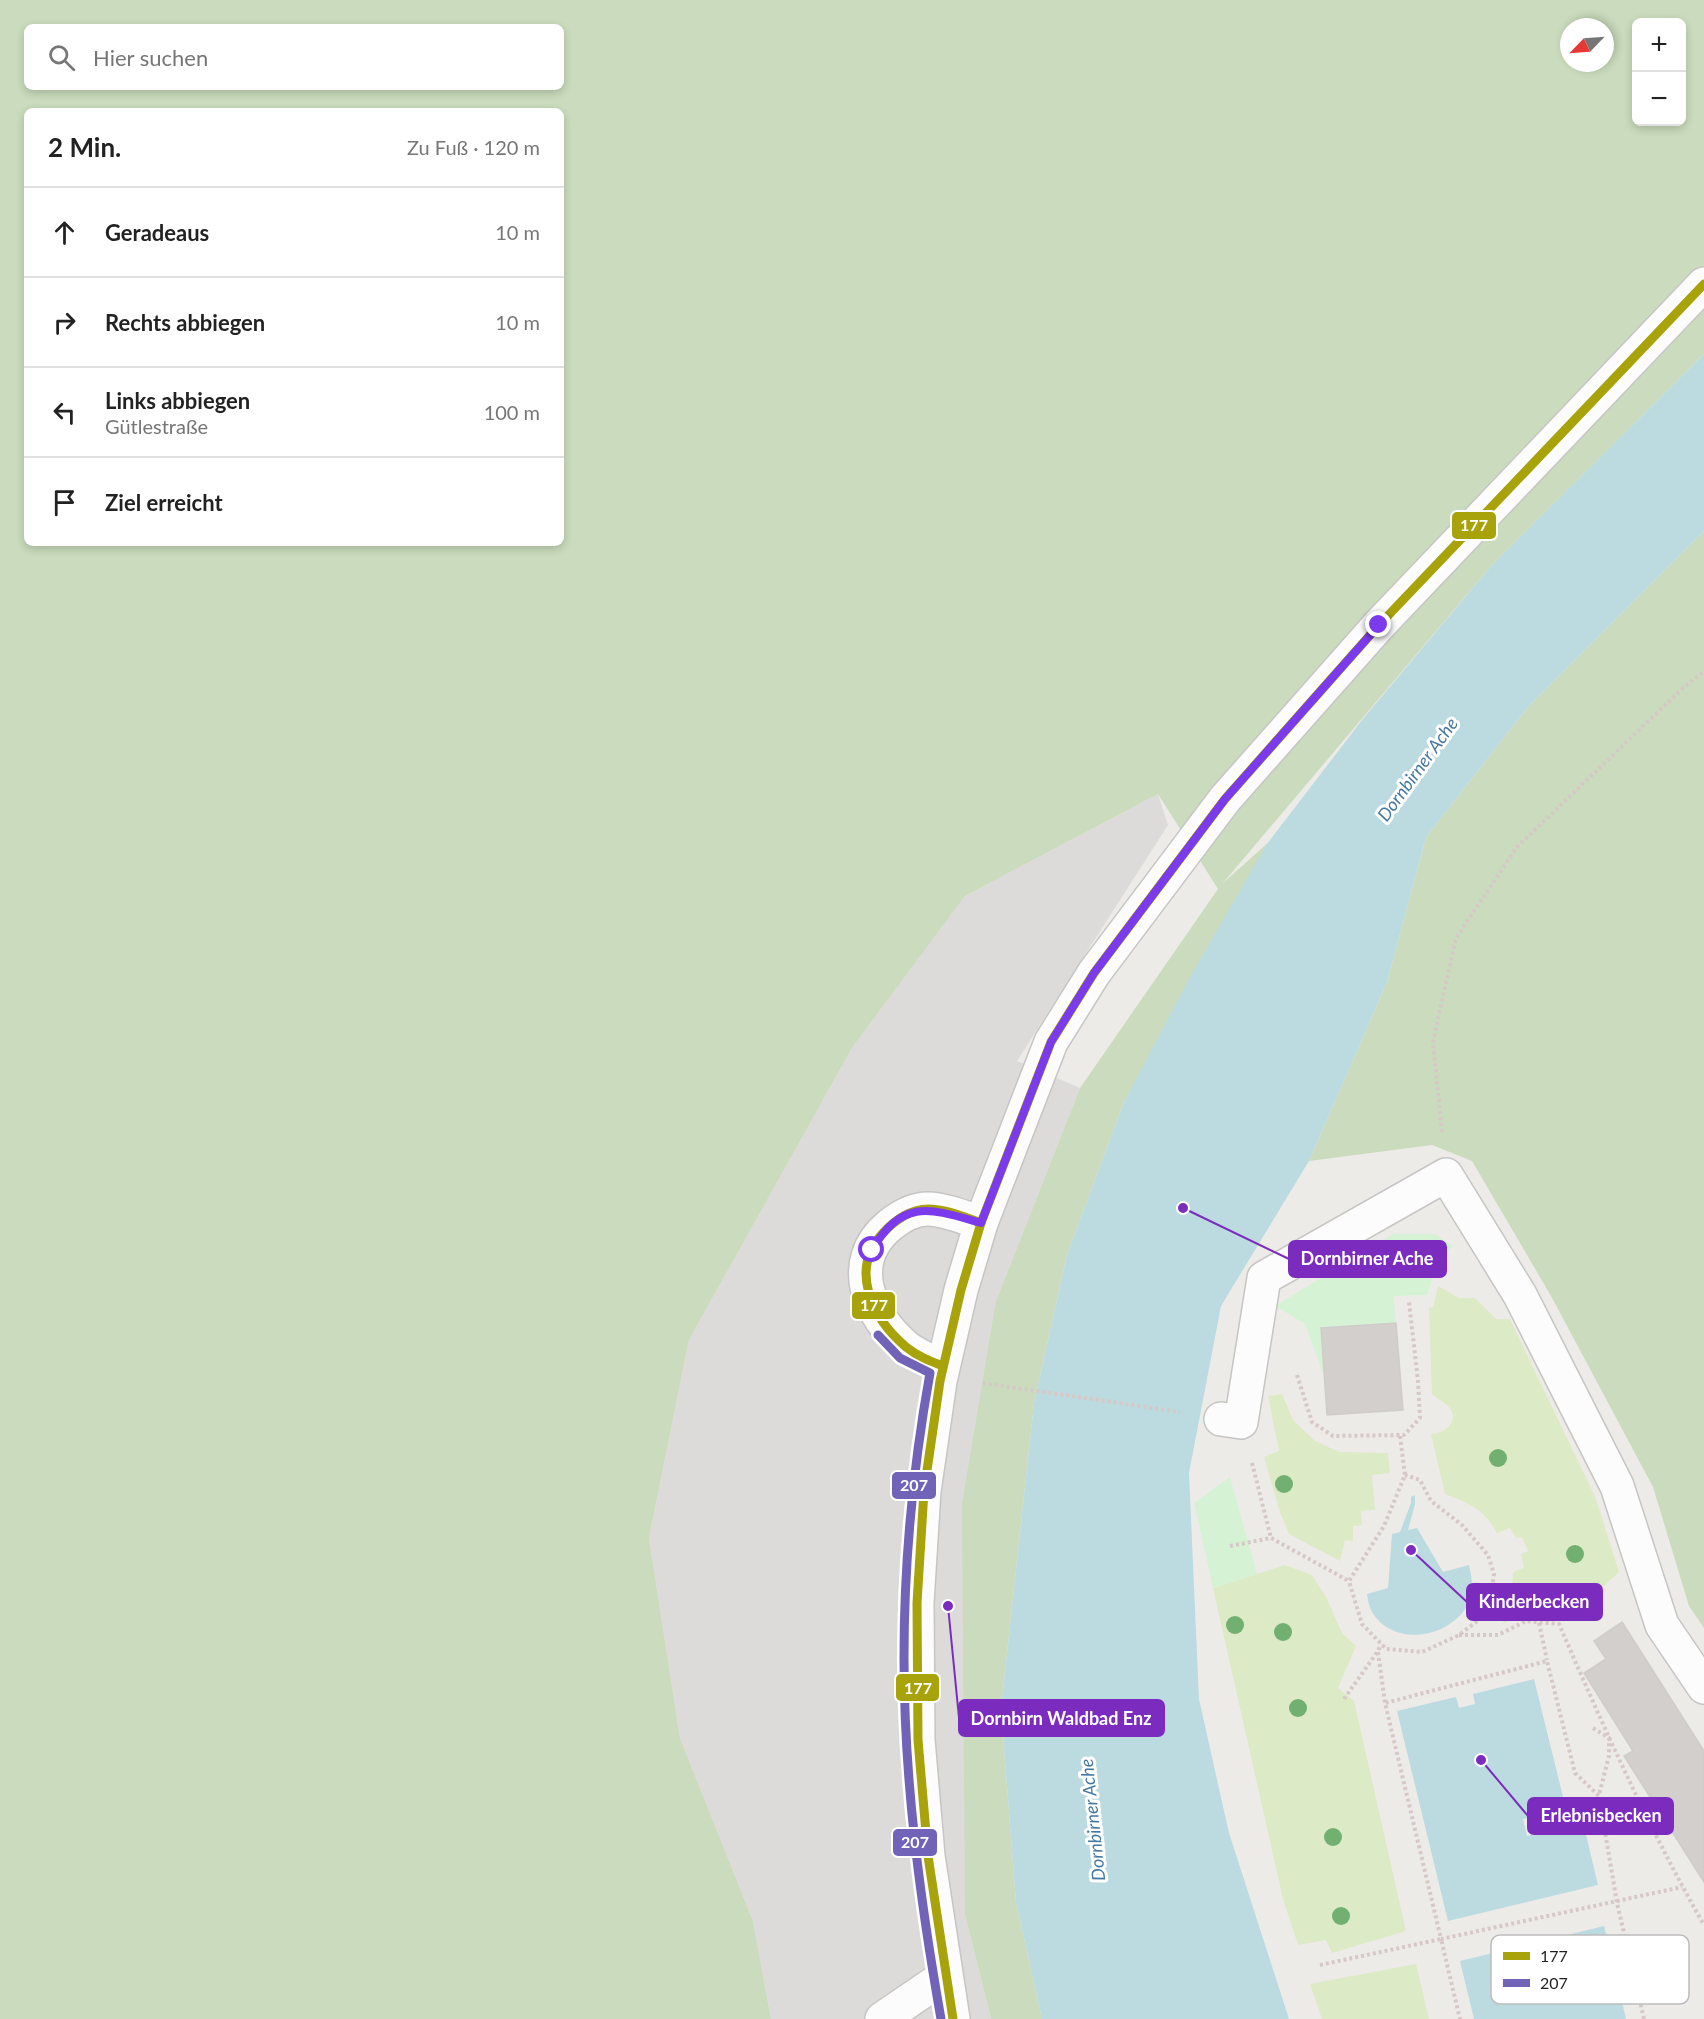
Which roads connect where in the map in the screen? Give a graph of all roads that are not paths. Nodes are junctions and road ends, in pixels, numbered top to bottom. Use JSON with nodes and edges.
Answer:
{"nodes":[{"id":1,"x":1704,"y":284,"type":"edge"},
{"id":2,"x":981,"y":1223,"type":"junction"},
{"id":3,"x":943,"y":1366,"type":"junction"},
{"id":4,"x":1221,"y":1419,"type":"road end"},
{"id":5,"x":1704,"y":1687,"type":"edge"},
{"id":6,"x":945,"y":1976,"type":"junction"},
{"id":7,"x":882,"y":2019,"type":"edge"},
{"id":8,"x":953,"y":2019,"type":"edge"}],
"edges":[{"from":1,"to":2,"type":"street"},
{"from":2,"to":3,"type":"street"},
{"from":2,"to":3,"type":"street"},
{"from":3,"to":6,"type":"street"},
{"from":4,"to":5,"type":"street"},
{"from":6,"to":7,"type":"street"},
{"from":6,"to":8,"type":"street"}]}
